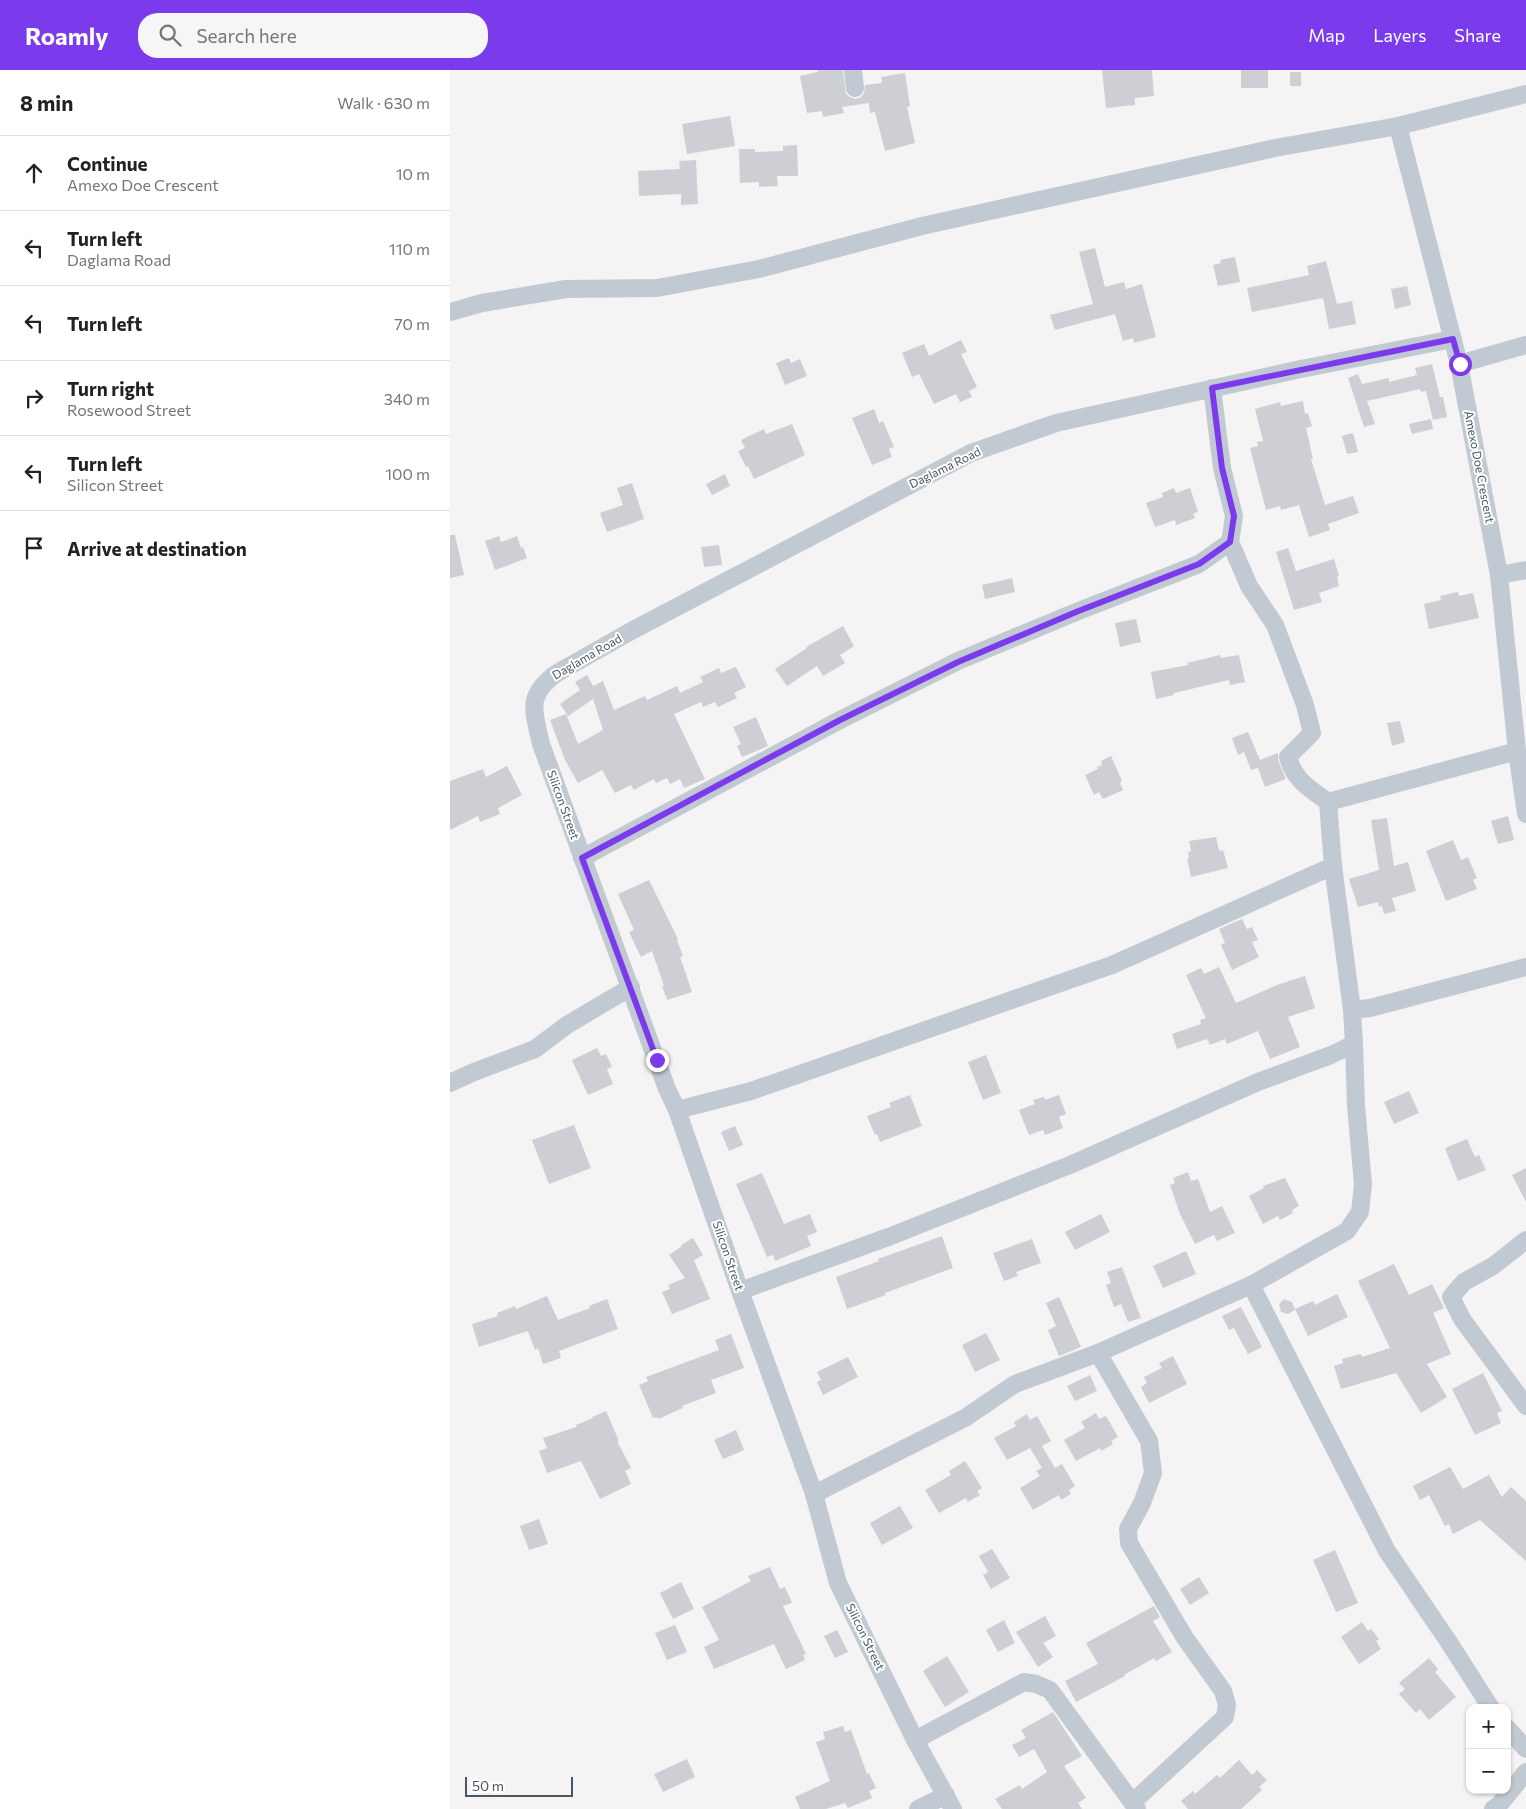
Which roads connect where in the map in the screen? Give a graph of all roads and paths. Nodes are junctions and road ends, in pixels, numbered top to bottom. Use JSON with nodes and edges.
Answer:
{"nodes":[{"id":1,"x":853,"y":70,"type":"edge"},
{"id":2,"x":855,"y":88,"type":"dead end"},
{"id":3,"x":1526,"y":94,"type":"edge"},
{"id":4,"x":1398,"y":126,"type":"junction"},
{"id":5,"x":450,"y":312,"type":"edge"},
{"id":6,"x":1453,"y":339,"type":"junction"},
{"id":7,"x":1526,"y":345,"type":"edge"},
{"id":8,"x":1460,"y":364,"type":"junction"},
{"id":9,"x":1212,"y":388,"type":"junction"},
{"id":10,"x":1230,"y":542,"type":"junction"},
{"id":11,"x":1526,"y":570,"type":"edge"},
{"id":12,"x":1499,"y":576,"type":"junction"},
{"id":13,"x":537,"y":691,"type":"joint"},
{"id":14,"x":1517,"y":751,"type":"junction"},
{"id":15,"x":1523,"y":770,"type":"edge"},
{"id":16,"x":1328,"y":802,"type":"junction"},
{"id":17,"x":1526,"y":814,"type":"edge"},
{"id":18,"x":582,"y":858,"type":"junction"},
{"id":19,"x":1333,"y":866,"type":"junction"},
{"id":20,"x":1526,"y":967,"type":"edge"},
{"id":21,"x":630,"y":987,"type":"junction"},
{"id":22,"x":1352,"y":1010,"type":"junction"},
{"id":23,"x":1354,"y":1044,"type":"junction"},
{"id":24,"x":450,"y":1083,"type":"edge"},
{"id":25,"x":678,"y":1110,"type":"junction"},
{"id":26,"x":1526,"y":1240,"type":"edge"},
{"id":27,"x":1251,"y":1285,"type":"junction"},
{"id":28,"x":740,"y":1292,"type":"junction"},
{"id":29,"x":1098,"y":1353,"type":"junction"},
{"id":30,"x":1526,"y":1406,"type":"edge"},
{"id":31,"x":814,"y":1494,"type":"junction"},
{"id":32,"x":1488,"y":1704,"type":"edge"},
{"id":33,"x":1511,"y":1732,"type":"edge"},
{"id":34,"x":916,"y":1740,"type":"junction"},
{"id":35,"x":1526,"y":1749,"type":"edge"},
{"id":36,"x":1526,"y":1772,"type":"edge"},
{"id":37,"x":950,"y":1802,"type":"edge"},
{"id":38,"x":1135,"y":1805,"type":"edge"},
{"id":39,"x":918,"y":1809,"type":"edge"},
{"id":40,"x":1493,"y":1809,"type":"edge"}],
"edges":[{"from":1,"to":2,"type":"street"},
{"from":3,"to":4,"type":"street"},
{"from":4,"to":5,"type":"street"},
{"from":4,"to":6,"type":"street","name":"Amexo Doe Crescent"},
{"from":6,"to":8,"type":"street","name":"Amexo Doe Crescent"},
{"from":6,"to":9,"type":"street","name":"Daglama Road"},
{"from":7,"to":8,"type":"street"},
{"from":8,"to":12,"type":"street","name":"Amexo Doe Crescent"},
{"from":9,"to":10,"type":"street"},
{"from":9,"to":13,"type":"street","name":"Daglama Road"},
{"from":10,"to":16,"type":"street"},
{"from":10,"to":18,"type":"street"},
{"from":11,"to":12,"type":"street"},
{"from":12,"to":14,"type":"street","name":"Amexo Doe Crescent"},
{"from":13,"to":18,"type":"street","name":"Silicon Street"},
{"from":14,"to":15,"type":"street","name":"Amexo Doe Crescent"},
{"from":14,"to":16,"type":"street"},
{"from":15,"to":17,"type":"street","name":"Amexo Doe Crescent"},
{"from":16,"to":19,"type":"street"},
{"from":18,"to":21,"type":"street","name":"Silicon Street"},
{"from":19,"to":22,"type":"street"},
{"from":19,"to":25,"type":"street"},
{"from":20,"to":22,"type":"street"},
{"from":21,"to":24,"type":"street"},
{"from":21,"to":25,"type":"street","name":"Silicon Street"},
{"from":22,"to":23,"type":"street"},
{"from":23,"to":27,"type":"street"},
{"from":23,"to":28,"type":"street"},
{"from":25,"to":28,"type":"street","name":"Silicon Street"},
{"from":26,"to":30,"type":"street"},
{"from":27,"to":29,"type":"street"},
{"from":27,"to":32,"type":"street"},
{"from":28,"to":31,"type":"street","name":"Silicon Street"},
{"from":29,"to":31,"type":"street"},
{"from":29,"to":38,"type":"street"},
{"from":31,"to":34,"type":"street","name":"Silicon Street"},
{"from":33,"to":35,"type":"street"},
{"from":34,"to":37,"type":"street","name":"Silicon Street"},
{"from":34,"to":38,"type":"street"},
{"from":36,"to":40,"type":"street"},
{"from":37,"to":39,"type":"street"}]}
